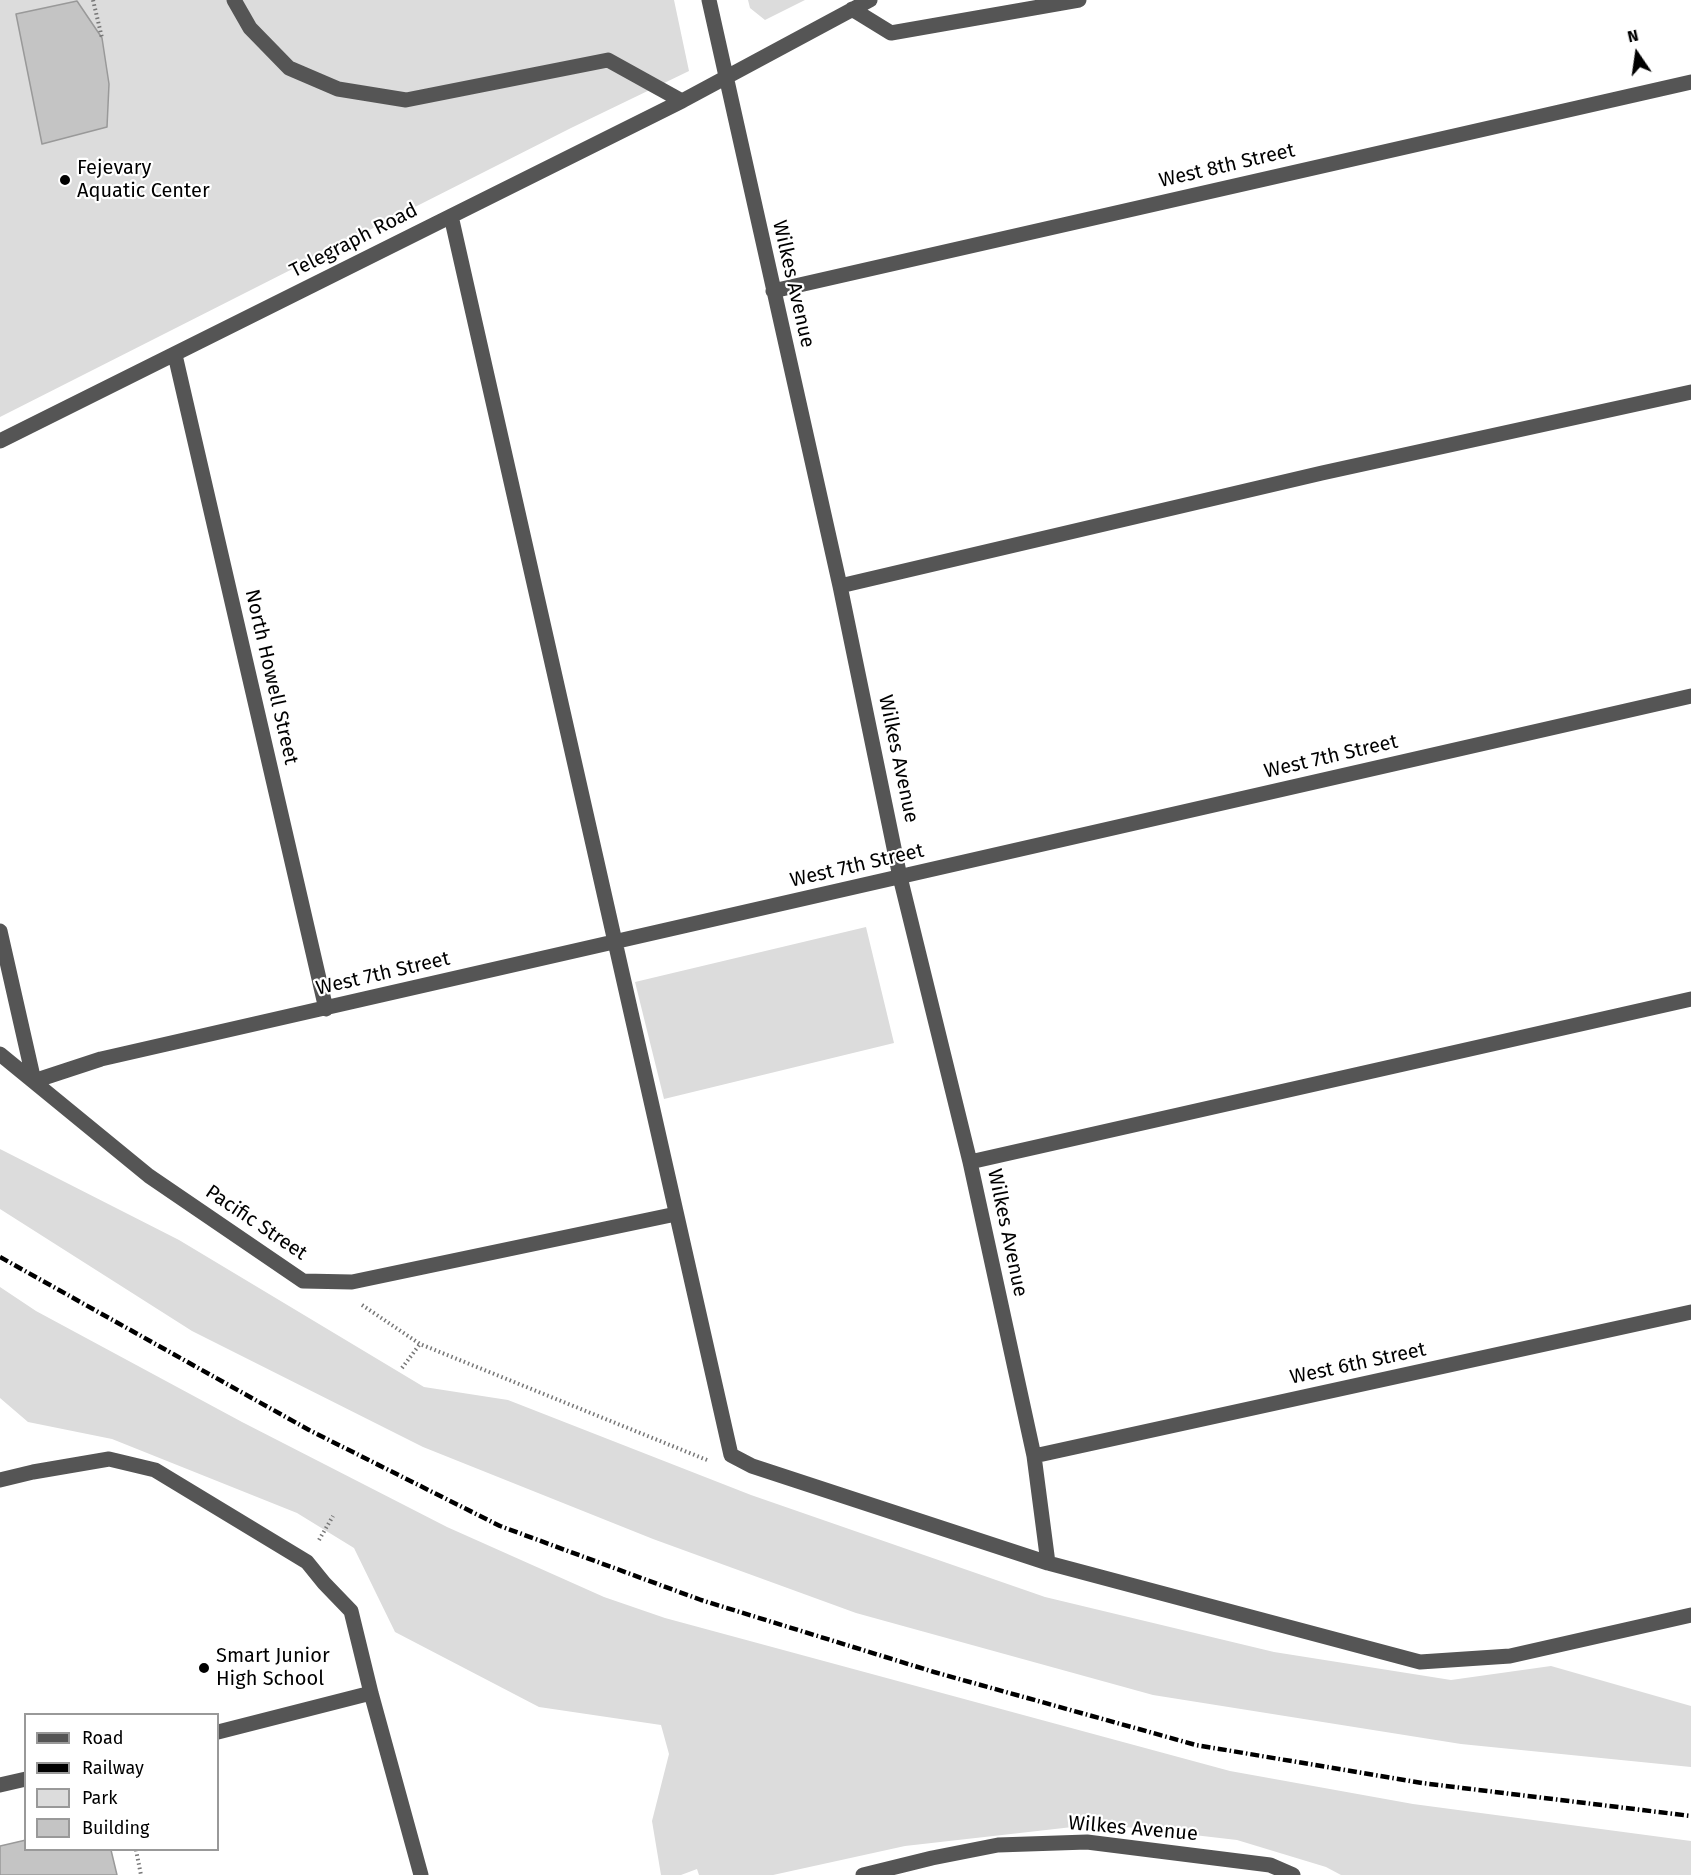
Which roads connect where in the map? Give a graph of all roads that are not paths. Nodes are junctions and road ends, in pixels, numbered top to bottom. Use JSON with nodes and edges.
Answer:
{"nodes":[{"id":1,"x":234,"y":0,"type":"edge"},
{"id":2,"x":709,"y":0,"type":"edge"},
{"id":3,"x":870,"y":0,"type":"edge"},
{"id":4,"x":1079,"y":0,"type":"edge"},
{"id":5,"x":852,"y":9,"type":"junction"},
{"id":6,"x":726,"y":78,"type":"junction"},
{"id":7,"x":1691,"y":82,"type":"edge"},
{"id":8,"x":682,"y":101,"type":"junction"},
{"id":9,"x":451,"y":216,"type":"junction"},
{"id":10,"x":773,"y":291,"type":"junction"},
{"id":11,"x":175,"y":354,"type":"junction"},
{"id":12,"x":1691,"y":392,"type":"edge"},
{"id":13,"x":0,"y":441,"type":"edge"},
{"id":14,"x":840,"y":586,"type":"junction"},
{"id":15,"x":1691,"y":696,"type":"edge"},
{"id":16,"x":900,"y":877,"type":"junction"},
{"id":17,"x":0,"y":931,"type":"edge"},
{"id":18,"x":615,"y":942,"type":"junction"},
{"id":19,"x":1691,"y":999,"type":"edge"},
{"id":20,"x":326,"y":1009,"type":"junction"},
{"id":21,"x":0,"y":1054,"type":"edge"},
{"id":22,"x":34,"y":1081,"type":"junction"},
{"id":23,"x":970,"y":1162,"type":"junction"},
{"id":24,"x":676,"y":1214,"type":"junction"},
{"id":25,"x":1691,"y":1312,"type":"edge"},
{"id":26,"x":1034,"y":1456,"type":"junction"},
{"id":27,"x":0,"y":1480,"type":"edge"},
{"id":28,"x":1048,"y":1563,"type":"junction"},
{"id":29,"x":1691,"y":1614,"type":"edge"},
{"id":30,"x":371,"y":1693,"type":"junction"},
{"id":31,"x":219,"y":1732,"type":"edge"},
{"id":32,"x":24,"y":1779,"type":"edge"},
{"id":33,"x":0,"y":1785,"type":"edge"},
{"id":34,"x":421,"y":1875,"type":"edge"},
{"id":35,"x":863,"y":1875,"type":"edge"},
{"id":36,"x":1293,"y":1875,"type":"edge"}],
"edges":[{"from":1,"to":8,"type":"street"},
{"from":2,"to":6,"type":"street","name":"Wilkes Avenue"},
{"from":3,"to":5,"type":"street","name":"Telegraph Road"},
{"from":4,"to":5,"type":"street"},
{"from":5,"to":6,"type":"street","name":"Telegraph Road"},
{"from":6,"to":8,"type":"street","name":"Telegraph Road"},
{"from":6,"to":10,"type":"street","name":"Wilkes Avenue"},
{"from":7,"to":10,"type":"street","name":"West 8th Street"},
{"from":8,"to":9,"type":"street","name":"Telegraph Road"},
{"from":9,"to":11,"type":"street","name":"Telegraph Road"},
{"from":9,"to":18,"type":"street"},
{"from":10,"to":14,"type":"street","name":"Wilkes Avenue"},
{"from":11,"to":13,"type":"street","name":"Telegraph Road"},
{"from":11,"to":20,"type":"street","name":"North Howell Street"},
{"from":12,"to":14,"type":"street"},
{"from":14,"to":16,"type":"street","name":"Wilkes Avenue"},
{"from":15,"to":16,"type":"street","name":"West 7th Street"},
{"from":16,"to":18,"type":"street","name":"West 7th Street"},
{"from":16,"to":23,"type":"street","name":"Wilkes Avenue"},
{"from":17,"to":22,"type":"street"},
{"from":18,"to":20,"type":"street","name":"West 7th Street"},
{"from":18,"to":24,"type":"street"},
{"from":19,"to":23,"type":"street"},
{"from":20,"to":22,"type":"street","name":"West 7th Street"},
{"from":21,"to":22,"type":"street","name":"Pacific Street"},
{"from":22,"to":24,"type":"street","name":"Pacific Street"},
{"from":23,"to":26,"type":"street","name":"Wilkes Avenue"},
{"from":24,"to":28,"type":"street"},
{"from":25,"to":26,"type":"street","name":"West 6th Street"},
{"from":26,"to":28,"type":"street","name":"Wilkes Avenue"},
{"from":27,"to":30,"type":"street"},
{"from":28,"to":29,"type":"street"},
{"from":30,"to":31,"type":"street"},
{"from":30,"to":34,"type":"street"},
{"from":32,"to":33,"type":"street"},
{"from":35,"to":36,"type":"street","name":"Wilkes Avenue"}]}
